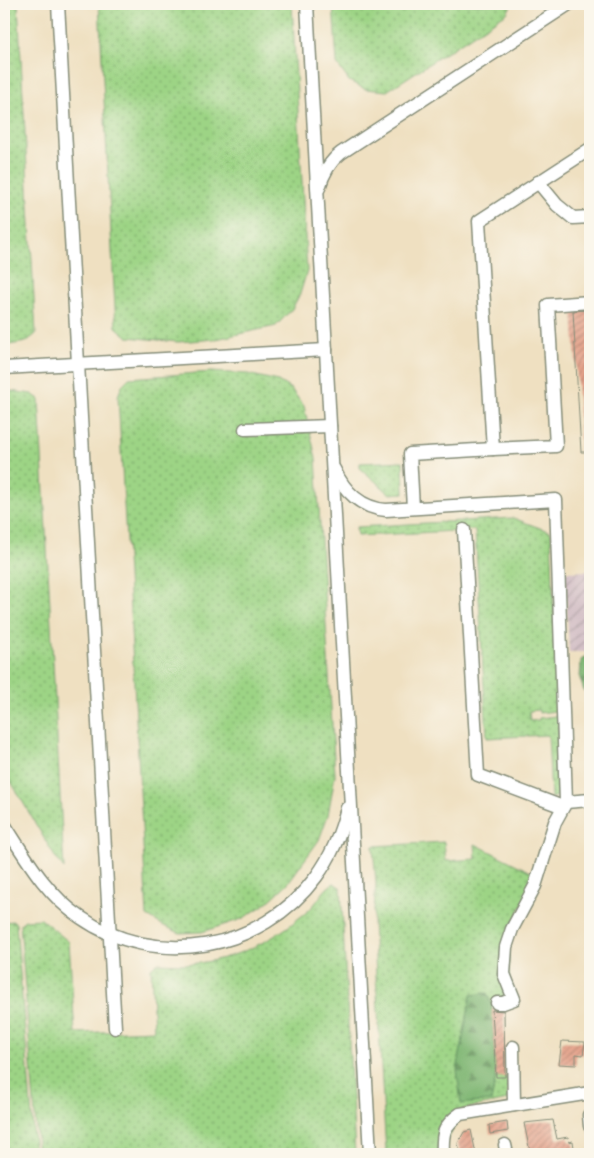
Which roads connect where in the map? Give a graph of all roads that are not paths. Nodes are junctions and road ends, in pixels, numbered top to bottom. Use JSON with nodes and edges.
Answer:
{"nodes":[{"id":1,"x":58,"y":4,"type":"edge"},
{"id":2,"x":307,"y":4,"type":"edge"},
{"id":3,"x":569,"y":4,"type":"edge"},
{"id":4,"x":590,"y":149,"type":"edge"},
{"id":5,"x":538,"y":182,"type":"junction"},
{"id":6,"x":317,"y":198,"type":"junction"},
{"id":7,"x":590,"y":217,"type":"edge"},
{"id":8,"x":590,"y":302,"type":"edge"},
{"id":9,"x":326,"y":350,"type":"junction"},
{"id":10,"x":78,"y":364,"type":"junction"},
{"id":11,"x":4,"y":368,"type":"edge"},
{"id":12,"x":330,"y":426,"type":"junction"},
{"id":13,"x":245,"y":429,"type":"dead end"},
{"id":14,"x":493,"y":449,"type":"junction"},
{"id":15,"x":332,"y":458,"type":"junction"},
{"id":16,"x":413,"y":508,"type":"junction"},
{"id":17,"x":464,"y":530,"type":"dead end"},
{"id":18,"x":350,"y":786,"type":"junction"},
{"id":19,"x":590,"y":800,"type":"edge"},
{"id":20,"x":565,"y":804,"type":"junction"},
{"id":21,"x":4,"y":824,"type":"edge"},
{"id":22,"x":109,"y":934,"type":"junction"},
{"id":23,"x":497,"y":1003,"type":"dead end"},
{"id":24,"x":115,"y":1028,"type":"dead end"},
{"id":25,"x":513,"y":1047,"type":"dead end"},
{"id":26,"x":590,"y":1092,"type":"edge"},
{"id":27,"x":514,"y":1105,"type":"junction"},
{"id":28,"x":370,"y":1154,"type":"edge"},
{"id":29,"x":443,"y":1154,"type":"edge"}],
"edges":[{"from":1,"to":10,"type":"lane"},
{"from":2,"to":6,"type":"lane"},
{"from":3,"to":6,"type":"lane"},
{"from":4,"to":5,"type":"lane"},
{"from":5,"to":7,"type":"lane"},
{"from":5,"to":14,"type":"lane"},
{"from":6,"to":9,"type":"lane"},
{"from":8,"to":14,"type":"lane"},
{"from":9,"to":10,"type":"lane"},
{"from":9,"to":12,"type":"lane"},
{"from":10,"to":11,"type":"lane"},
{"from":10,"to":22,"type":"lane"},
{"from":12,"to":13,"type":"lane"},
{"from":12,"to":15,"type":"lane"},
{"from":14,"to":16,"type":"lane"},
{"from":15,"to":16,"type":"lane"},
{"from":15,"to":18,"type":"lane"},
{"from":16,"to":20,"type":"lane"},
{"from":17,"to":20,"type":"lane"},
{"from":18,"to":22,"type":"lane"},
{"from":18,"to":28,"type":"lane"},
{"from":19,"to":20,"type":"lane"},
{"from":20,"to":23,"type":"lane"},
{"from":21,"to":22,"type":"lane"},
{"from":22,"to":24,"type":"lane"},
{"from":25,"to":27,"type":"lane"},
{"from":26,"to":27,"type":"lane"},
{"from":27,"to":29,"type":"lane"}]}
